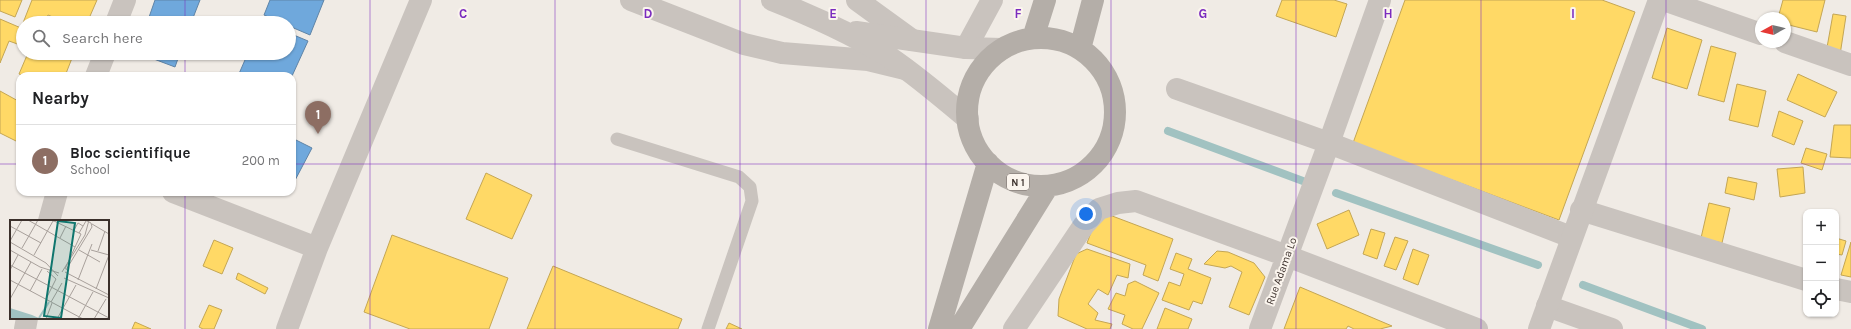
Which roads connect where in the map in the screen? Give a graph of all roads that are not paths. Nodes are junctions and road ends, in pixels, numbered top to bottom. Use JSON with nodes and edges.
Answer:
{"nodes":[{"id":1,"x":125,"y":0,"type":"edge"},
{"id":2,"x":421,"y":0,"type":"edge"},
{"id":3,"x":631,"y":0,"type":"edge"},
{"id":4,"x":772,"y":0,"type":"edge"},
{"id":5,"x":857,"y":0,"type":"edge"},
{"id":6,"x":992,"y":0,"type":"edge"},
{"id":7,"x":1046,"y":0,"type":"edge"},
{"id":8,"x":1093,"y":0,"type":"edge"},
{"id":9,"x":1380,"y":0,"type":"edge"},
{"id":10,"x":1659,"y":0,"type":"edge"},
{"id":11,"x":1664,"y":0,"type":"edge"},
{"id":12,"x":119,"y":16,"type":"edge"},
{"id":13,"x":842,"y":30,"type":"junction"},
{"id":14,"x":1755,"y":32,"type":"edge"},
{"id":15,"x":1033,"y":38,"type":"junction"},
{"id":16,"x":912,"y":40,"type":"junction"},
{"id":17,"x":1791,"y":44,"type":"edge"},
{"id":18,"x":966,"y":48,"type":"junction"},
{"id":19,"x":1002,"y":49,"type":"junction"},
{"id":20,"x":1080,"y":49,"type":"junction"},
{"id":21,"x":102,"y":60,"type":"edge"},
{"id":22,"x":1851,"y":65,"type":"edge"},
{"id":23,"x":905,"y":69,"type":"junction"},
{"id":24,"x":98,"y":72,"type":"edge"},
{"id":25,"x":1177,"y":89,"type":"dead end"},
{"id":26,"x":968,"y":119,"type":"junction"},
{"id":27,"x":617,"y":139,"type":"dead end"},
{"id":28,"x":1330,"y":143,"type":"junction"},
{"id":29,"x":988,"y":163,"type":"junction"},
{"id":30,"x":1048,"y":186,"type":"junction"},
{"id":31,"x":56,"y":196,"type":"edge"},
{"id":32,"x":183,"y":196,"type":"edge"},
{"id":33,"x":1581,"y":210,"type":"junction"},
{"id":34,"x":49,"y":220,"type":"edge"},
{"id":35,"x":1571,"y":237,"type":"junction"},
{"id":36,"x":317,"y":248,"type":"junction"},
{"id":37,"x":1287,"y":256,"type":"junction"},
{"id":38,"x":1803,"y":279,"type":"edge"},
{"id":39,"x":1839,"y":290,"type":"edge"},
{"id":40,"x":1851,"y":292,"type":"edge"},
{"id":41,"x":1546,"y":306,"type":"junction"},
{"id":42,"x":27,"y":319,"type":"edge"},
{"id":43,"x":25,"y":329,"type":"edge"},
{"id":44,"x":287,"y":329,"type":"edge"},
{"id":45,"x":708,"y":329,"type":"edge"},
{"id":46,"x":938,"y":329,"type":"edge"},
{"id":47,"x":959,"y":329,"type":"edge"},
{"id":48,"x":1014,"y":329,"type":"edge"},
{"id":49,"x":1260,"y":329,"type":"edge"},
{"id":50,"x":1477,"y":329,"type":"edge"},
{"id":51,"x":1538,"y":329,"type":"edge"},
{"id":52,"x":1612,"y":329,"type":"edge"}],
"edges":[{"from":1,"to":12,"type":"street"},
{"from":2,"to":36,"type":"street"},
{"from":3,"to":23,"type":"street"},
{"from":4,"to":13,"type":"street"},
{"from":5,"to":16,"type":"street"},
{"from":6,"to":18,"type":"street"},
{"from":7,"to":15,"type":"highway"},
{"from":8,"to":20,"type":"highway"},
{"from":9,"to":28,"type":"street","name":"Rue Adama Lo"},
{"from":10,"to":33,"type":"street"},
{"from":11,"to":14,"type":"street"},
{"from":13,"to":16,"type":"street"},
{"from":13,"to":23,"type":"street"},
{"from":15,"to":19,"type":"highway","number":"N 1"},
{"from":15,"to":20,"type":"highway","number":"N 1"},
{"from":16,"to":18,"type":"street"},
{"from":17,"to":22,"type":"street"},
{"from":18,"to":19,"type":"street"},
{"from":19,"to":26,"type":"highway","number":"N 1"},
{"from":20,"to":30,"type":"highway","number":"N 1"},
{"from":21,"to":24,"type":"street"},
{"from":23,"to":26,"type":"street"},
{"from":25,"to":28,"type":"street"},
{"from":26,"to":29,"type":"highway","number":"N 1"},
{"from":27,"to":45,"type":"lane"},
{"from":28,"to":35,"type":"street"},
{"from":28,"to":37,"type":"street","name":"Rue Adama Lo"},
{"from":29,"to":30,"type":"highway","number":"N 1"},
{"from":29,"to":46,"type":"highway"},
{"from":30,"to":47,"type":"highway","number":"N 1"},
{"from":31,"to":34,"type":"street"},
{"from":32,"to":36,"type":"street"},
{"from":33,"to":35,"type":"street"},
{"from":33,"to":38,"type":"street"},
{"from":35,"to":41,"type":"street"},
{"from":36,"to":44,"type":"street"},
{"from":37,"to":48,"type":"street"},
{"from":37,"to":49,"type":"street","name":"Rue Adama Lo"},
{"from":37,"to":50,"type":"street"},
{"from":39,"to":40,"type":"street"},
{"from":41,"to":51,"type":"street"},
{"from":41,"to":52,"type":"street"},
{"from":42,"to":43,"type":"street"}]}
